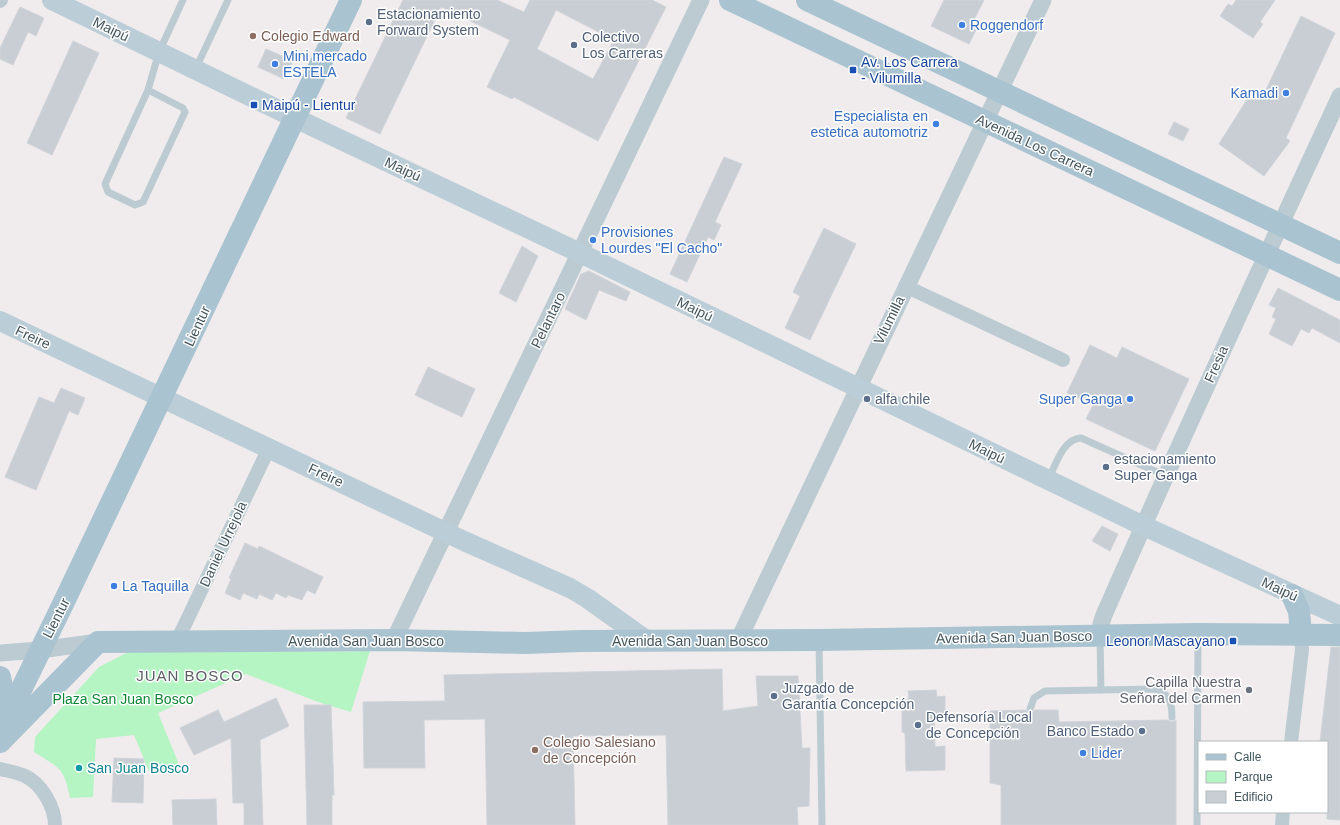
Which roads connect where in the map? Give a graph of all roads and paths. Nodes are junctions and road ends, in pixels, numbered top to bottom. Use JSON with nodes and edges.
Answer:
{"nodes":[{"id":1,"x":52,"y":0,"type":"edge"},
{"id":2,"x":183,"y":0,"type":"edge"},
{"id":3,"x":228,"y":0,"type":"edge"},
{"id":4,"x":350,"y":0,"type":"edge"},
{"id":5,"x":701,"y":0,"type":"edge"},
{"id":6,"x":730,"y":0,"type":"edge"},
{"id":7,"x":807,"y":0,"type":"edge"},
{"id":8,"x":1043,"y":0,"type":"edge"},
{"id":9,"x":159,"y":52,"type":"junction"},
{"id":10,"x":195,"y":70,"type":"junction"},
{"id":11,"x":148,"y":90,"type":"junction"},
{"id":12,"x":999,"y":91,"type":"junction"},
{"id":13,"x":1340,"y":96,"type":"edge"},
{"id":14,"x":295,"y":118,"type":"junction"},
{"id":15,"x":984,"y":121,"type":"junction"},
{"id":16,"x":1280,"y":226,"type":"junction"},
{"id":17,"x":580,"y":253,"type":"junction"},
{"id":18,"x":1340,"y":253,"type":"edge"},
{"id":19,"x":1266,"y":254,"type":"junction"},
{"id":20,"x":906,"y":286,"type":"junction"},
{"id":21,"x":1340,"y":290,"type":"edge"},
{"id":22,"x":0,"y":321,"type":"edge"},
{"id":23,"x":1063,"y":360,"type":"dead end"},
{"id":24,"x":857,"y":388,"type":"junction"},
{"id":25,"x":162,"y":398,"type":"junction"},
{"id":26,"x":269,"y":448,"type":"junction"},
{"id":27,"x":1166,"y":476,"type":"junction"},
{"id":28,"x":1048,"y":480,"type":"junction"},
{"id":29,"x":1143,"y":526,"type":"junction"},
{"id":30,"x":446,"y":531,"type":"junction"},
{"id":31,"x":1292,"y":595,"type":"junction"},
{"id":32,"x":1340,"y":616,"type":"edge"},
{"id":33,"x":1198,"y":634,"type":"junction"},
{"id":34,"x":1301,"y":634,"type":"junction"},
{"id":35,"x":1340,"y":635,"type":"edge"},
{"id":36,"x":1100,"y":636,"type":"junction"},
{"id":37,"x":394,"y":640,"type":"junction"},
{"id":38,"x":646,"y":640,"type":"junction"},
{"id":39,"x":819,"y":640,"type":"junction"},
{"id":40,"x":177,"y":641,"type":"junction"},
{"id":41,"x":738,"y":641,"type":"junction"},
{"id":42,"x":98,"y":642,"type":"junction"},
{"id":43,"x":40,"y":650,"type":"junction"},
{"id":44,"x":0,"y":653,"type":"edge"},
{"id":45,"x":0,"y":676,"type":"edge"},
{"id":46,"x":1101,"y":690,"type":"junction"},
{"id":47,"x":1030,"y":709,"type":"dead end"},
{"id":48,"x":1172,"y":717,"type":"dead end"},
{"id":49,"x":0,"y":724,"type":"edge"},
{"id":50,"x":1291,"y":741,"type":"edge"},
{"id":51,"x":0,"y":742,"type":"edge"},
{"id":52,"x":0,"y":769,"type":"edge"},
{"id":53,"x":1283,"y":813,"type":"edge"},
{"id":54,"x":55,"y":825,"type":"edge"},
{"id":55,"x":822,"y":825,"type":"edge"},
{"id":56,"x":1197,"y":825,"type":"edge"},
{"id":57,"x":1282,"y":825,"type":"edge"}],
"edges":[{"from":1,"to":9,"type":"main road","name":"Maipú"},
{"from":2,"to":9,"type":"lane"},
{"from":3,"to":10,"type":"lane"},
{"from":4,"to":14,"type":"main road","name":"Lientur"},
{"from":5,"to":17,"type":"street","name":"Pelantaro"},
{"from":6,"to":15,"type":"main road","name":"Avenida Los Carrera"},
{"from":7,"to":12,"type":"main road"},
{"from":8,"to":12,"type":"street","name":"Vilumilla"},
{"from":9,"to":10,"type":"main road","name":"Maipú"},
{"from":9,"to":11,"type":"lane"},
{"from":10,"to":14,"type":"main road","name":"Maipú"},
{"from":11,"to":11,"type":"lane"},
{"from":12,"to":15,"type":"street","name":"Vilumilla"},
{"from":12,"to":16,"type":"main road"},
{"from":13,"to":16,"type":"street","name":"Fresia"},
{"from":14,"to":17,"type":"main road","name":"Maipú"},
{"from":14,"to":25,"type":"main road","name":"Lientur"},
{"from":15,"to":19,"type":"main road","name":"Avenida Los Carrera"},
{"from":15,"to":20,"type":"street","name":"Vilumilla"},
{"from":16,"to":18,"type":"main road"},
{"from":16,"to":19,"type":"street","name":"Fresia"},
{"from":17,"to":24,"type":"main road","name":"Maipú"},
{"from":17,"to":30,"type":"street","name":"Pelantaro"},
{"from":19,"to":21,"type":"main road","name":"Avenida Los Carrera"},
{"from":19,"to":27,"type":"street","name":"Fresia"},
{"from":20,"to":23,"type":"street"},
{"from":20,"to":24,"type":"street","name":"Vilumilla"},
{"from":22,"to":25,"type":"main road","name":"Freire"},
{"from":24,"to":28,"type":"main road","name":"Maipú"},
{"from":24,"to":41,"type":"street","name":"Vilumilla"},
{"from":25,"to":26,"type":"main road","name":"Freire"},
{"from":25,"to":43,"type":"main road","name":"Lientur"},
{"from":26,"to":30,"type":"main road","name":"Freire"},
{"from":26,"to":40,"type":"street","name":"Daniel Urrejola"},
{"from":27,"to":28,"type":"lane"},
{"from":27,"to":29,"type":"street","name":"Fresia"},
{"from":28,"to":29,"type":"main road","name":"Maipú"},
{"from":29,"to":31,"type":"main road","name":"Maipú"},
{"from":29,"to":36,"type":"street","name":"Fresia"},
{"from":30,"to":37,"type":"street","name":"Pelantaro"},
{"from":30,"to":38,"type":"main road","name":"Freire"},
{"from":31,"to":32,"type":"main road","name":"Maipú"},
{"from":31,"to":34,"type":"main road"},
{"from":33,"to":34,"type":"main road","name":"Avenida San Juan Bosco"},
{"from":33,"to":36,"type":"main road","name":"Avenida San Juan Bosco"},
{"from":33,"to":56,"type":"lane"},
{"from":34,"to":35,"type":"main road","name":"Avenida San Juan Bosco"},
{"from":34,"to":50,"type":"street"},
{"from":36,"to":39,"type":"main road","name":"Avenida San Juan Bosco"},
{"from":36,"to":46,"type":"lane"},
{"from":37,"to":38,"type":"main road","name":"Avenida San Juan Bosco"},
{"from":37,"to":40,"type":"main road","name":"Avenida San Juan Bosco"},
{"from":38,"to":41,"type":"main road","name":"Avenida San Juan Bosco"},
{"from":39,"to":41,"type":"main road","name":"Avenida San Juan Bosco"},
{"from":39,"to":55,"type":"lane"},
{"from":40,"to":42,"type":"main road","name":"Avenida San Juan Bosco"},
{"from":42,"to":43,"type":"street","name":"Avenida San Juan Bosco"},
{"from":42,"to":51,"type":"main road"},
{"from":43,"to":44,"type":"street","name":"Avenida San Juan Bosco"},
{"from":43,"to":49,"type":"main road","name":"Lientur"},
{"from":45,"to":49,"type":"main road"},
{"from":46,"to":47,"type":"lane"},
{"from":46,"to":48,"type":"lane"},
{"from":52,"to":54,"type":"street"},
{"from":53,"to":57,"type":"street"}]}
